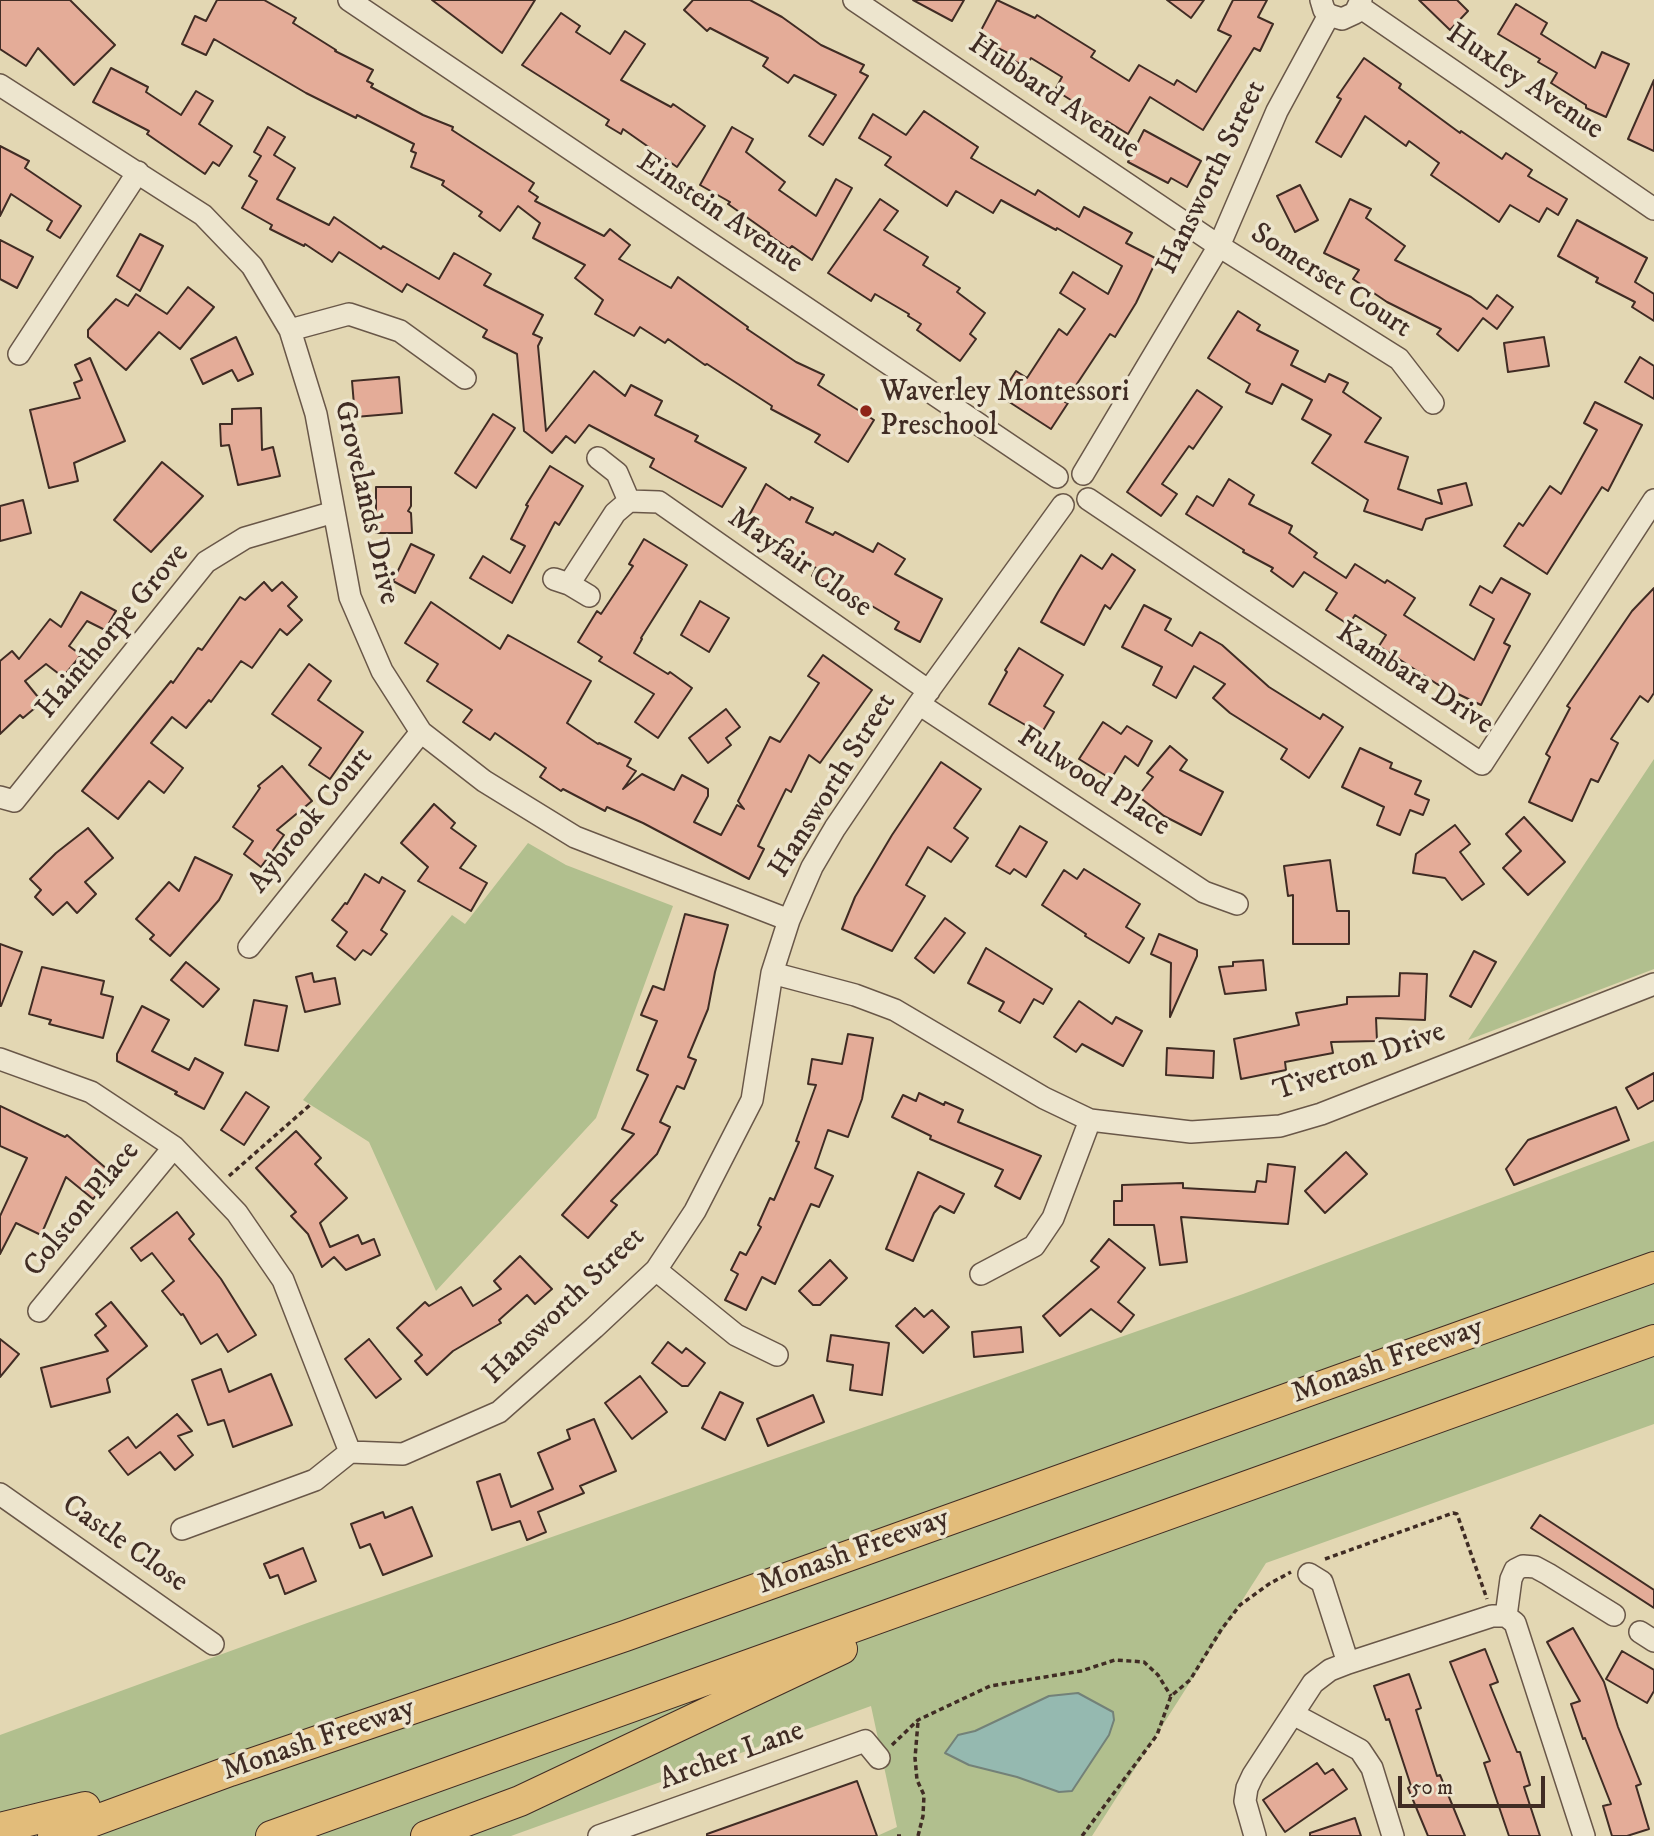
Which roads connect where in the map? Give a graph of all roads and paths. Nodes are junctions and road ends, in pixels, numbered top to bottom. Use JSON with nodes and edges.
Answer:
{"nodes":[{"id":1,"x":349,"y":0,"type":"edge"},
{"id":2,"x":854,"y":0,"type":"edge"},
{"id":3,"x":1360,"y":4,"type":"edge"},
{"id":4,"x":1325,"y":8,"type":"edge"},
{"id":5,"x":0,"y":85,"type":"edge"},
{"id":6,"x":138,"y":172,"type":"junction"},
{"id":7,"x":1654,"y":209,"type":"edge"},
{"id":8,"x":1219,"y":246,"type":"junction"},
{"id":9,"x":290,"y":330,"type":"junction"},
{"id":10,"x":19,"y":354,"type":"dead end"},
{"id":11,"x":465,"y":377,"type":"dead end"},
{"id":12,"x":1433,"y":403,"type":"dead end"},
{"id":13,"x":598,"y":458,"type":"dead end"},
{"id":14,"x":1083,"y":474,"type":"junction"},
{"id":15,"x":1057,"y":477,"type":"junction"},
{"id":16,"x":1087,"y":499,"type":"junction"},
{"id":17,"x":629,"y":500,"type":"junction"},
{"id":18,"x":1654,"y":500,"type":"edge"},
{"id":19,"x":1063,"y":505,"type":"junction"},
{"id":20,"x":334,"y":512,"type":"junction"},
{"id":21,"x":589,"y":596,"type":"dead end"},
{"id":22,"x":924,"y":697,"type":"junction"},
{"id":23,"x":421,"y":732,"type":"junction"},
{"id":24,"x":0,"y":797,"type":"edge"},
{"id":25,"x":1237,"y":904,"type":"dead end"},
{"id":26,"x":789,"y":919,"type":"junction"},
{"id":27,"x":248,"y":947,"type":"dead end"},
{"id":28,"x":772,"y":973,"type":"junction"},
{"id":29,"x":1654,"y":984,"type":"edge"},
{"id":30,"x":0,"y":1059,"type":"edge"},
{"id":31,"x":310,"y":1105,"type":"dead end"},
{"id":32,"x":1090,"y":1120,"type":"junction"},
{"id":33,"x":174,"y":1147,"type":"junction"},
{"id":34,"x":214,"y":1189,"type":"junction"},
{"id":35,"x":1654,"y":1267,"type":"edge"},
{"id":36,"x":656,"y":1270,"type":"junction"},
{"id":37,"x":981,"y":1274,"type":"dead end"},
{"id":38,"x":39,"y":1311,"type":"dead end"},
{"id":39,"x":1654,"y":1340,"type":"edge"},
{"id":40,"x":777,"y":1355,"type":"dead end"},
{"id":41,"x":350,"y":1452,"type":"junction"},
{"id":42,"x":0,"y":1494,"type":"edge"},
{"id":43,"x":182,"y":1529,"type":"dead end"},
{"id":44,"x":1306,"y":1569,"type":"junction"},
{"id":45,"x":984,"y":1580,"type":"junction"},
{"id":46,"x":1615,"y":1615,"type":"dead end"},
{"id":47,"x":1499,"y":1616,"type":"junction"},
{"id":48,"x":213,"y":1644,"type":"dead end"},
{"id":49,"x":1348,"y":1663,"type":"junction"},
{"id":50,"x":1171,"y":1696,"type":"junction"},
{"id":51,"x":1293,"y":1714,"type":"junction"},
{"id":52,"x":918,"y":1720,"type":"junction"},
{"id":53,"x":879,"y":1759,"type":"joint"},
{"id":54,"x":230,"y":1771,"type":"junction"},
{"id":55,"x":0,"y":1828,"type":"edge"},
{"id":56,"x":53,"y":1836,"type":"edge"},
{"id":57,"x":271,"y":1836,"type":"edge"},
{"id":58,"x":426,"y":1836,"type":"edge"},
{"id":59,"x":599,"y":1836,"type":"edge"},
{"id":60,"x":918,"y":1836,"type":"edge"},
{"id":61,"x":1082,"y":1836,"type":"edge"},
{"id":62,"x":1255,"y":1836,"type":"edge"},
{"id":63,"x":1393,"y":1836,"type":"edge"},
{"id":64,"x":1584,"y":1836,"type":"edge"}],
"edges":[{"from":1,"to":15,"type":"street","name":"Einstein Avenue"},
{"from":2,"to":8,"type":"street","name":"Hubbard Avenue"},
{"from":3,"to":4,"type":"street"},
{"from":3,"to":7,"type":"street","name":"Huxley Avenue"},
{"from":4,"to":8,"type":"street","name":"Hansworth Street"},
{"from":5,"to":6,"type":"street","name":"Grovelands Drive"},
{"from":6,"to":9,"type":"street","name":"Grovelands Drive"},
{"from":6,"to":10,"type":"street"},
{"from":8,"to":12,"type":"street","name":"Somerset Court"},
{"from":8,"to":14,"type":"street","name":"Hansworth Street"},
{"from":9,"to":11,"type":"street"},
{"from":9,"to":20,"type":"street","name":"Grovelands Drive"},
{"from":13,"to":17,"type":"street"},
{"from":14,"to":15,"type":"street"},
{"from":14,"to":16,"type":"street"},
{"from":15,"to":19,"type":"street"},
{"from":16,"to":18,"type":"street","name":"Kambara Drive"},
{"from":16,"to":19,"type":"street"},
{"from":17,"to":21,"type":"street"},
{"from":17,"to":22,"type":"street","name":"Mayfair Close"},
{"from":19,"to":22,"type":"street","name":"Hansworth Street"},
{"from":20,"to":23,"type":"street","name":"Grovelands Drive"},
{"from":20,"to":24,"type":"street","name":"Hainthorpe Grove"},
{"from":22,"to":25,"type":"street","name":"Fulwood Place"},
{"from":22,"to":26,"type":"street","name":"Hansworth Street"},
{"from":23,"to":26,"type":"street","name":"Grovelands Drive"},
{"from":23,"to":27,"type":"street","name":"Aybrook Court"},
{"from":26,"to":28,"type":"street","name":"Hansworth Street"},
{"from":28,"to":32,"type":"street","name":"Tiverton Drive"},
{"from":28,"to":36,"type":"street","name":"Hansworth Street"},
{"from":29,"to":32,"type":"street","name":"Tiverton Drive"},
{"from":30,"to":33,"type":"street"},
{"from":31,"to":34,"type":"path"},
{"from":32,"to":37,"type":"street"},
{"from":33,"to":34,"type":"street"},
{"from":33,"to":38,"type":"street","name":"Colston Place"},
{"from":34,"to":41,"type":"street"},
{"from":35,"to":54,"type":"highway","name":"Monash Freeway"},
{"from":36,"to":40,"type":"street"},
{"from":36,"to":41,"type":"street","name":"Hansworth Street"},
{"from":39,"to":45,"type":"highway"},
{"from":41,"to":43,"type":"street"},
{"from":42,"to":48,"type":"street","name":"Castle Close"},
{"from":44,"to":47,"type":"path"},
{"from":44,"to":49,"type":"street"},
{"from":44,"to":50,"type":"path"},
{"from":45,"to":57,"type":"highway"},
{"from":45,"to":58,"type":"highway"},
{"from":46,"to":47,"type":"street"},
{"from":47,"to":49,"type":"street"},
{"from":47,"to":64,"type":"street"},
{"from":49,"to":51,"type":"street"},
{"from":50,"to":52,"type":"path"},
{"from":50,"to":61,"type":"path"},
{"from":51,"to":62,"type":"street"},
{"from":51,"to":63,"type":"street"},
{"from":52,"to":53,"type":"path"},
{"from":52,"to":60,"type":"path"},
{"from":53,"to":59,"type":"street","name":"Archer Lane"},
{"from":54,"to":55,"type":"highway"},
{"from":54,"to":56,"type":"highway","name":"Monash Freeway"}]}
